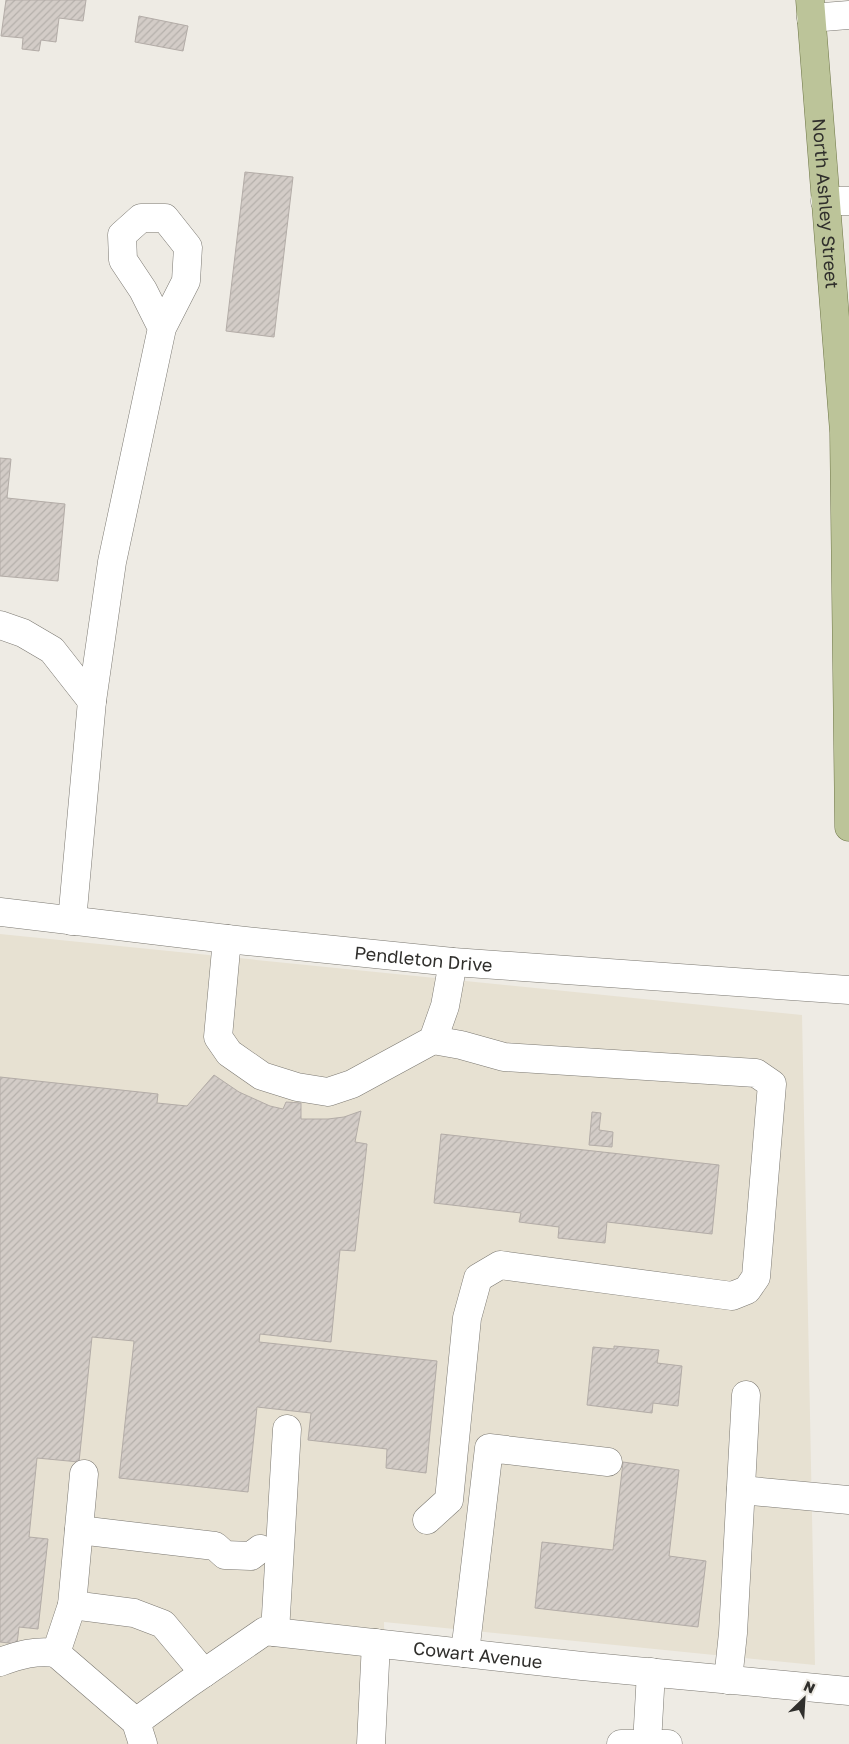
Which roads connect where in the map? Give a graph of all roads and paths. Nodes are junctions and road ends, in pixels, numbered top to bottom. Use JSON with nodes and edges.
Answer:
{"nodes":[{"id":1,"x":810,"y":9,"type":"edge"},
{"id":2,"x":849,"y":15,"type":"edge"},
{"id":3,"x":837,"y":201,"type":"edge"},
{"id":4,"x":842,"y":323,"type":"edge"},
{"id":5,"x":162,"y":328,"type":"dead end"},
{"id":6,"x":848,"y":592,"type":"edge"},
{"id":7,"x":0,"y":625,"type":"edge"},
{"id":8,"x":848,"y":657,"type":"edge"},
{"id":9,"x":92,"y":701,"type":"junction"},
{"id":10,"x":849,"y":827,"type":"edge"},
{"id":11,"x":0,"y":912,"type":"edge"},
{"id":12,"x":72,"y":921,"type":"junction"},
{"id":13,"x":227,"y":939,"type":"junction"},
{"id":14,"x":453,"y":962,"type":"junction"},
{"id":15,"x":849,"y":990,"type":"edge"},
{"id":16,"x":432,"y":1040,"type":"junction"},
{"id":17,"x":746,"y":1395,"type":"dead end"},
{"id":18,"x":287,"y":1429,"type":"dead end"},
{"id":19,"x":608,"y":1462,"type":"dead end"},
{"id":20,"x":84,"y":1474,"type":"dead end"},
{"id":21,"x":741,"y":1490,"type":"junction"},
{"id":22,"x":849,"y":1500,"type":"edge"},
{"id":23,"x":427,"y":1520,"type":"dead end"},
{"id":24,"x":79,"y":1530,"type":"junction"},
{"id":25,"x":270,"y":1549,"type":"junction"},
{"id":26,"x":72,"y":1605,"type":"junction"},
{"id":27,"x":276,"y":1632,"type":"junction"},
{"id":28,"x":376,"y":1643,"type":"junction"},
{"id":29,"x":56,"y":1653,"type":"junction"},
{"id":30,"x":465,"y":1653,"type":"junction"},
{"id":31,"x":0,"y":1662,"type":"edge"},
{"id":32,"x":651,"y":1672,"type":"junction"},
{"id":33,"x":204,"y":1673,"type":"junction"},
{"id":34,"x":728,"y":1680,"type":"junction"},
{"id":35,"x":849,"y":1691,"type":"edge"},
{"id":36,"x":140,"y":1733,"type":"edge"},
{"id":37,"x":371,"y":1744,"type":"edge"},
{"id":38,"x":621,"y":1744,"type":"edge"},
{"id":39,"x":647,"y":1744,"type":"edge"},
{"id":40,"x":668,"y":1744,"type":"edge"}],
"edges":[{"from":1,"to":2,"type":"street"},
{"from":1,"to":3,"type":"main road","name":"North Ashley Street"},
{"from":3,"to":4,"type":"main road","name":"North Ashley Street"},
{"from":4,"to":6,"type":"main road","name":"North Ashley Street"},
{"from":5,"to":9,"type":"street"},
{"from":6,"to":8,"type":"main road","name":"North Ashley Street"},
{"from":7,"to":9,"type":"street"},
{"from":8,"to":10,"type":"main road","name":"North Ashley Street"},
{"from":9,"to":12,"type":"street"},
{"from":11,"to":12,"type":"street","name":"Pendleton Drive"},
{"from":12,"to":13,"type":"street","name":"Pendleton Drive"},
{"from":13,"to":14,"type":"street","name":"Pendleton Drive"},
{"from":13,"to":16,"type":"street"},
{"from":14,"to":15,"type":"street","name":"Pendleton Drive"},
{"from":14,"to":16,"type":"street"},
{"from":16,"to":23,"type":"street"},
{"from":17,"to":21,"type":"street"},
{"from":18,"to":25,"type":"street"},
{"from":19,"to":30,"type":"street"},
{"from":20,"to":24,"type":"street"},
{"from":21,"to":22,"type":"street"},
{"from":21,"to":34,"type":"street"},
{"from":24,"to":25,"type":"street"},
{"from":24,"to":26,"type":"street"},
{"from":25,"to":27,"type":"street"},
{"from":26,"to":29,"type":"street"},
{"from":26,"to":33,"type":"street"},
{"from":27,"to":28,"type":"street","name":"Cowart Avenue"},
{"from":27,"to":33,"type":"street","name":"Cowart Avenue"},
{"from":28,"to":30,"type":"street","name":"Cowart Avenue"},
{"from":28,"to":37,"type":"street"},
{"from":29,"to":31,"type":"street"},
{"from":29,"to":36,"type":"street"},
{"from":30,"to":32,"type":"street","name":"Cowart Avenue"},
{"from":32,"to":34,"type":"street","name":"Cowart Avenue"},
{"from":32,"to":39,"type":"street"},
{"from":33,"to":36,"type":"street","name":"Cowart Avenue"},
{"from":34,"to":35,"type":"street","name":"Cowart Avenue"},
{"from":38,"to":39,"type":"street"},
{"from":39,"to":40,"type":"street"}]}
